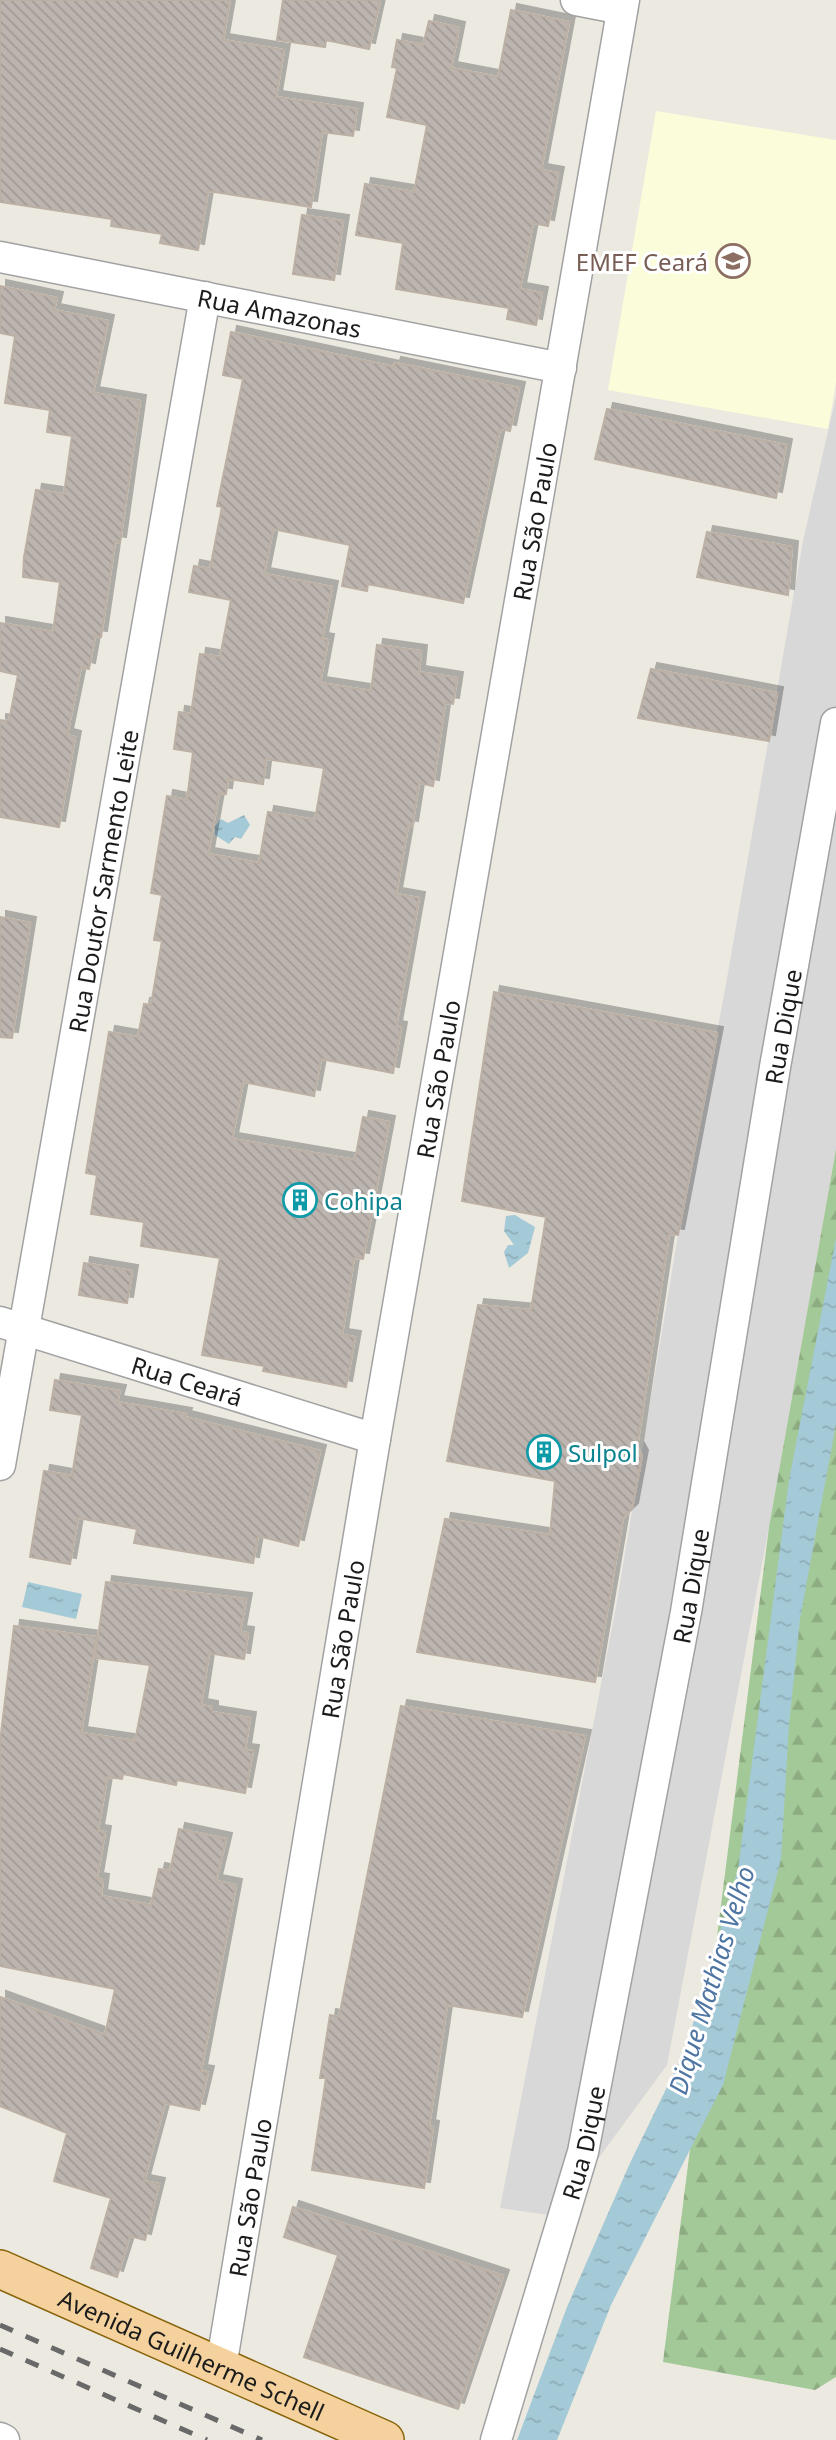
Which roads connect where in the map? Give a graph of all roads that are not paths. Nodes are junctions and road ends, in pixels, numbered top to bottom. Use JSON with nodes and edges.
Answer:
{"nodes":[{"id":1,"x":576,"y":0,"type":"edge"},
{"id":2,"x":623,"y":5,"type":"edge"},
{"id":3,"x":0,"y":257,"type":"edge"},
{"id":4,"x":205,"y":297,"type":"junction"},
{"id":5,"x":561,"y":368,"type":"junction"},
{"id":6,"x":836,"y":723,"type":"edge"},
{"id":7,"x":13,"y":1326,"type":"edge"},
{"id":8,"x":375,"y":1439,"type":"junction"},
{"id":9,"x":0,"y":1465,"type":"edge"},
{"id":10,"x":0,"y":2269,"type":"edge"},
{"id":11,"x":221,"y":2367,"type":"junction"},
{"id":12,"x":385,"y":2440,"type":"edge"},
{"id":13,"x":496,"y":2440,"type":"edge"}],
"edges":[{"from":1,"to":2,"type":"street"},
{"from":2,"to":5,"type":"street","name":"Rua São Paulo"},
{"from":3,"to":4,"type":"street","name":"Rua Amazonas"},
{"from":4,"to":5,"type":"street","name":"Rua Amazonas"},
{"from":4,"to":7,"type":"street","name":"Rua Doutor Sarmento Leite"},
{"from":5,"to":8,"type":"street","name":"Rua São Paulo"},
{"from":6,"to":13,"type":"street","name":"Rua Dique"},
{"from":7,"to":8,"type":"street","name":"Rua Ceará"},
{"from":7,"to":9,"type":"street","name":"Rua Doutor Sarmento Leite"},
{"from":8,"to":11,"type":"street","name":"Rua São Paulo"},
{"from":10,"to":11,"type":"main road","name":"Avenida Guilherme Schell"},
{"from":11,"to":12,"type":"main road","name":"Avenida Guilherme Schell"}]}
